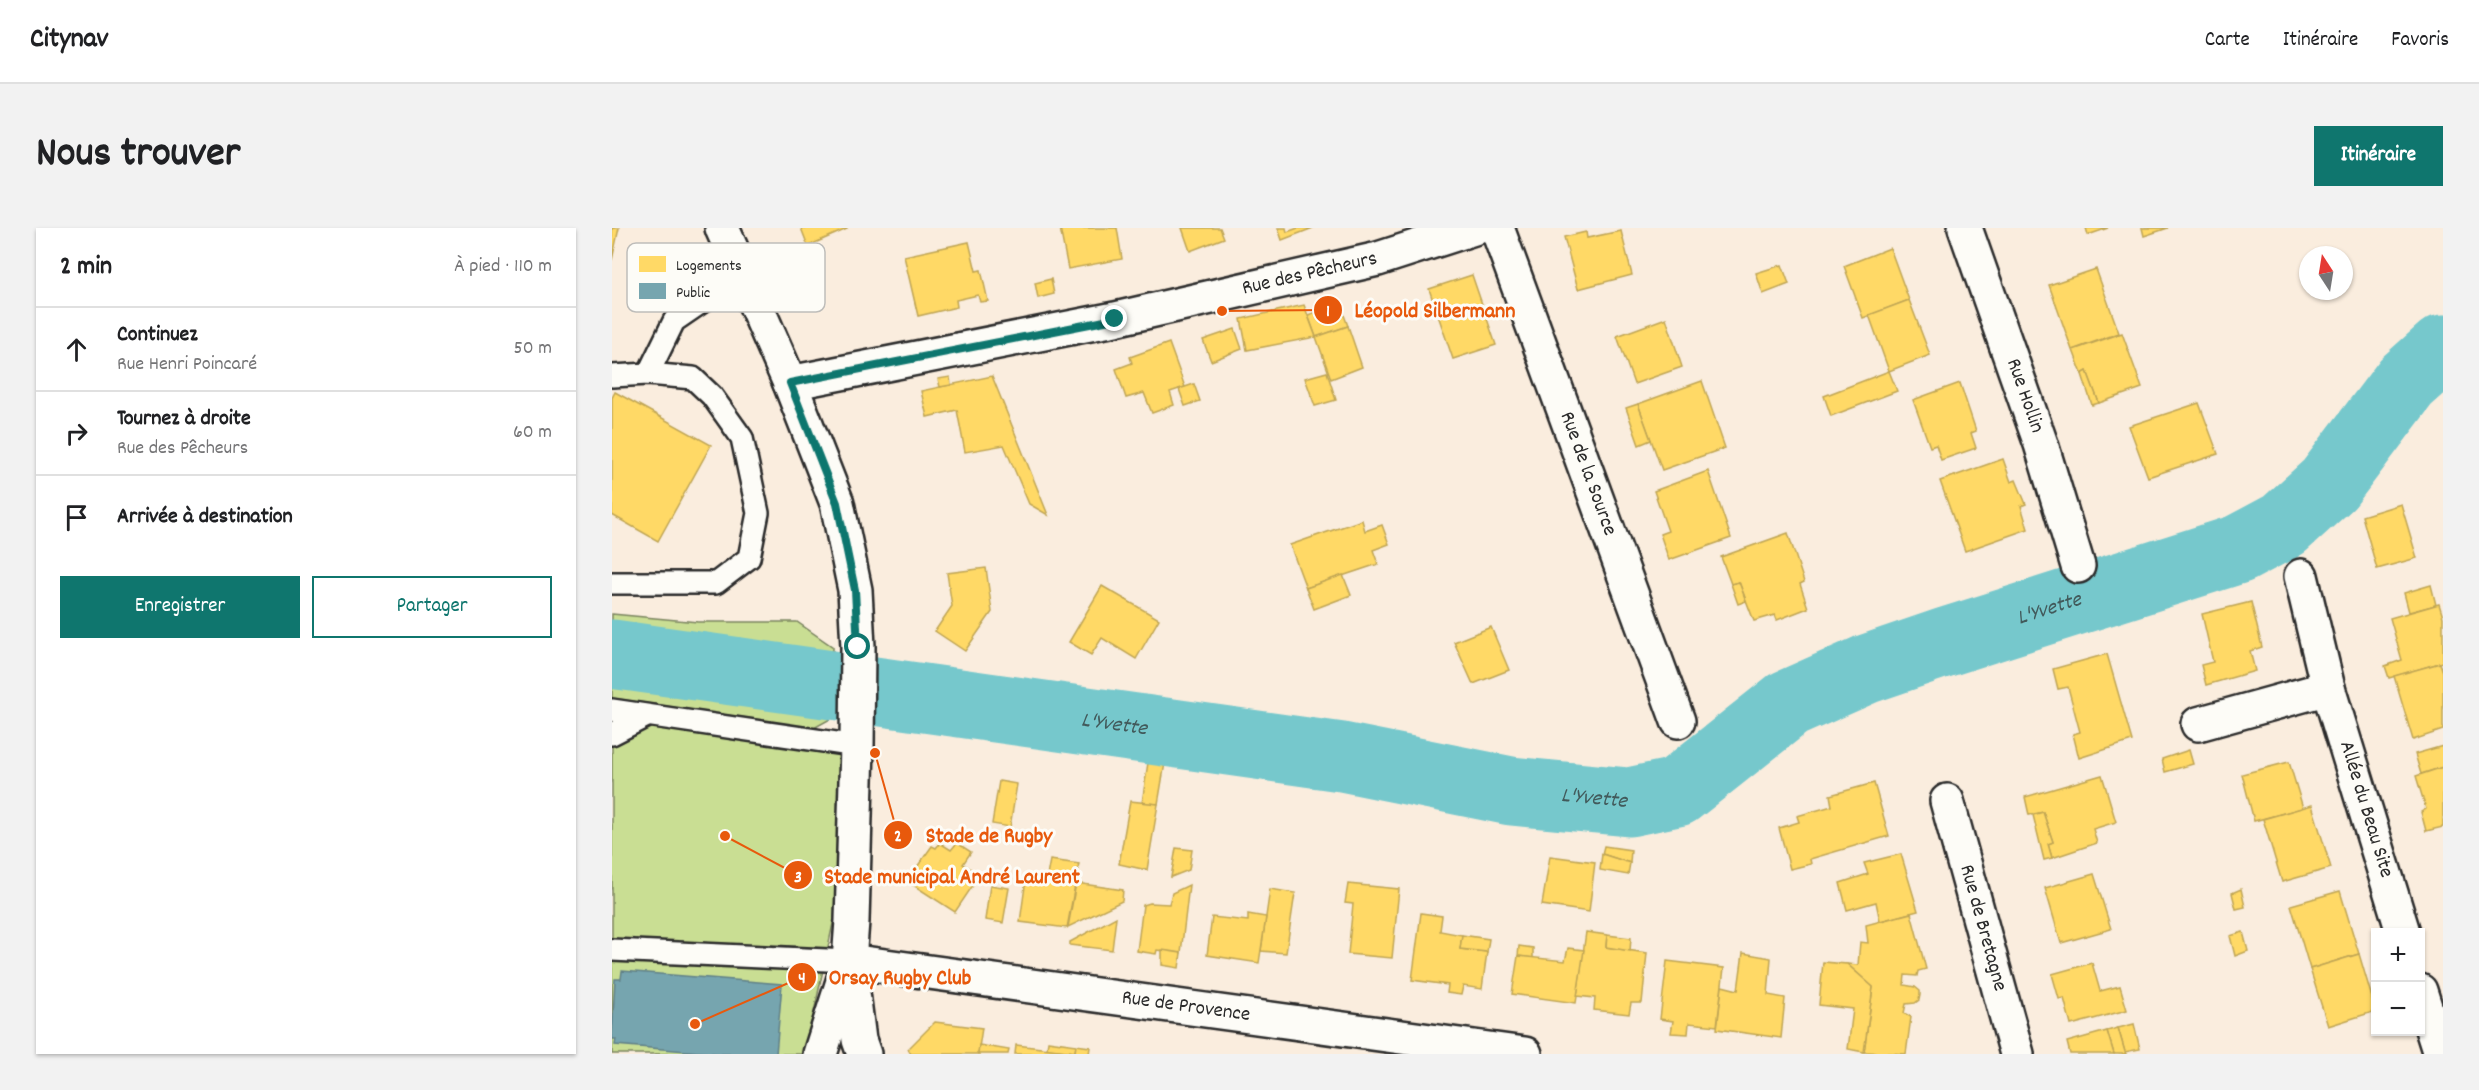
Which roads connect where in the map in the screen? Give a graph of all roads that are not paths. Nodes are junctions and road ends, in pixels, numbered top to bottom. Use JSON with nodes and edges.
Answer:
{"nodes":[{"id":1,"x":722,"y":228,"type":"edge"},
{"id":2,"x":1474,"y":228,"type":"edge"},
{"id":3,"x":1497,"y":228,"type":"edge"},
{"id":4,"x":1965,"y":228,"type":"edge"},
{"id":5,"x":729,"y":243,"type":"edge"},
{"id":6,"x":687,"y":312,"type":"edge"},
{"id":7,"x":759,"y":312,"type":"edge"},
{"id":8,"x":648,"y":374,"type":"junction"},
{"id":9,"x":612,"y":376,"type":"edge"},
{"id":10,"x":790,"y":383,"type":"junction"},
{"id":11,"x":2078,"y":566,"type":"dead end"},
{"id":12,"x":2301,"y":576,"type":"dead end"},
{"id":13,"x":612,"y":583,"type":"edge"},
{"id":14,"x":2328,"y":688,"type":"junction"},
{"id":15,"x":612,"y":710,"type":"edge"},
{"id":16,"x":645,"y":717,"type":"junction"},
{"id":17,"x":1678,"y":721,"type":"dead end"},
{"id":18,"x":2198,"y":724,"type":"dead end"},
{"id":19,"x":612,"y":734,"type":"edge"},
{"id":20,"x":857,"y":736,"type":"junction"},
{"id":21,"x":1947,"y":801,"type":"dead end"},
{"id":22,"x":2401,"y":928,"type":"edge"},
{"id":23,"x":612,"y":950,"type":"edge"},
{"id":24,"x":849,"y":961,"type":"junction"},
{"id":25,"x":2425,"y":1004,"type":"edge"},
{"id":26,"x":820,"y":1054,"type":"edge"},
{"id":27,"x":864,"y":1054,"type":"edge"},
{"id":28,"x":1525,"y":1054,"type":"edge"},
{"id":29,"x":2017,"y":1054,"type":"edge"},
{"id":30,"x":2440,"y":1054,"type":"edge"}],
"edges":[{"from":1,"to":5,"type":"street"},
{"from":2,"to":10,"type":"street","name":"Rue des Pêcheurs"},
{"from":3,"to":17,"type":"street","name":"Rue de la Source"},
{"from":4,"to":11,"type":"street","name":"Rue Hollin"},
{"from":6,"to":8,"type":"lane"},
{"from":7,"to":10,"type":"street"},
{"from":8,"to":9,"type":"lane"},
{"from":8,"to":13,"type":"lane"},
{"from":10,"to":20,"type":"street"},
{"from":12,"to":14,"type":"street","name":"Allée du Beau Site"},
{"from":14,"to":18,"type":"street"},
{"from":14,"to":22,"type":"street","name":"Allée du Beau Site"},
{"from":15,"to":16,"type":"lane"},
{"from":16,"to":19,"type":"lane"},
{"from":16,"to":20,"type":"lane"},
{"from":20,"to":24,"type":"street"},
{"from":21,"to":29,"type":"street","name":"Rue de Bretagne"},
{"from":23,"to":24,"type":"lane"},
{"from":24,"to":26,"type":"street"},
{"from":24,"to":27,"type":"street"},
{"from":24,"to":28,"type":"street","name":"Rue de Provence"},
{"from":25,"to":30,"type":"street"}]}
